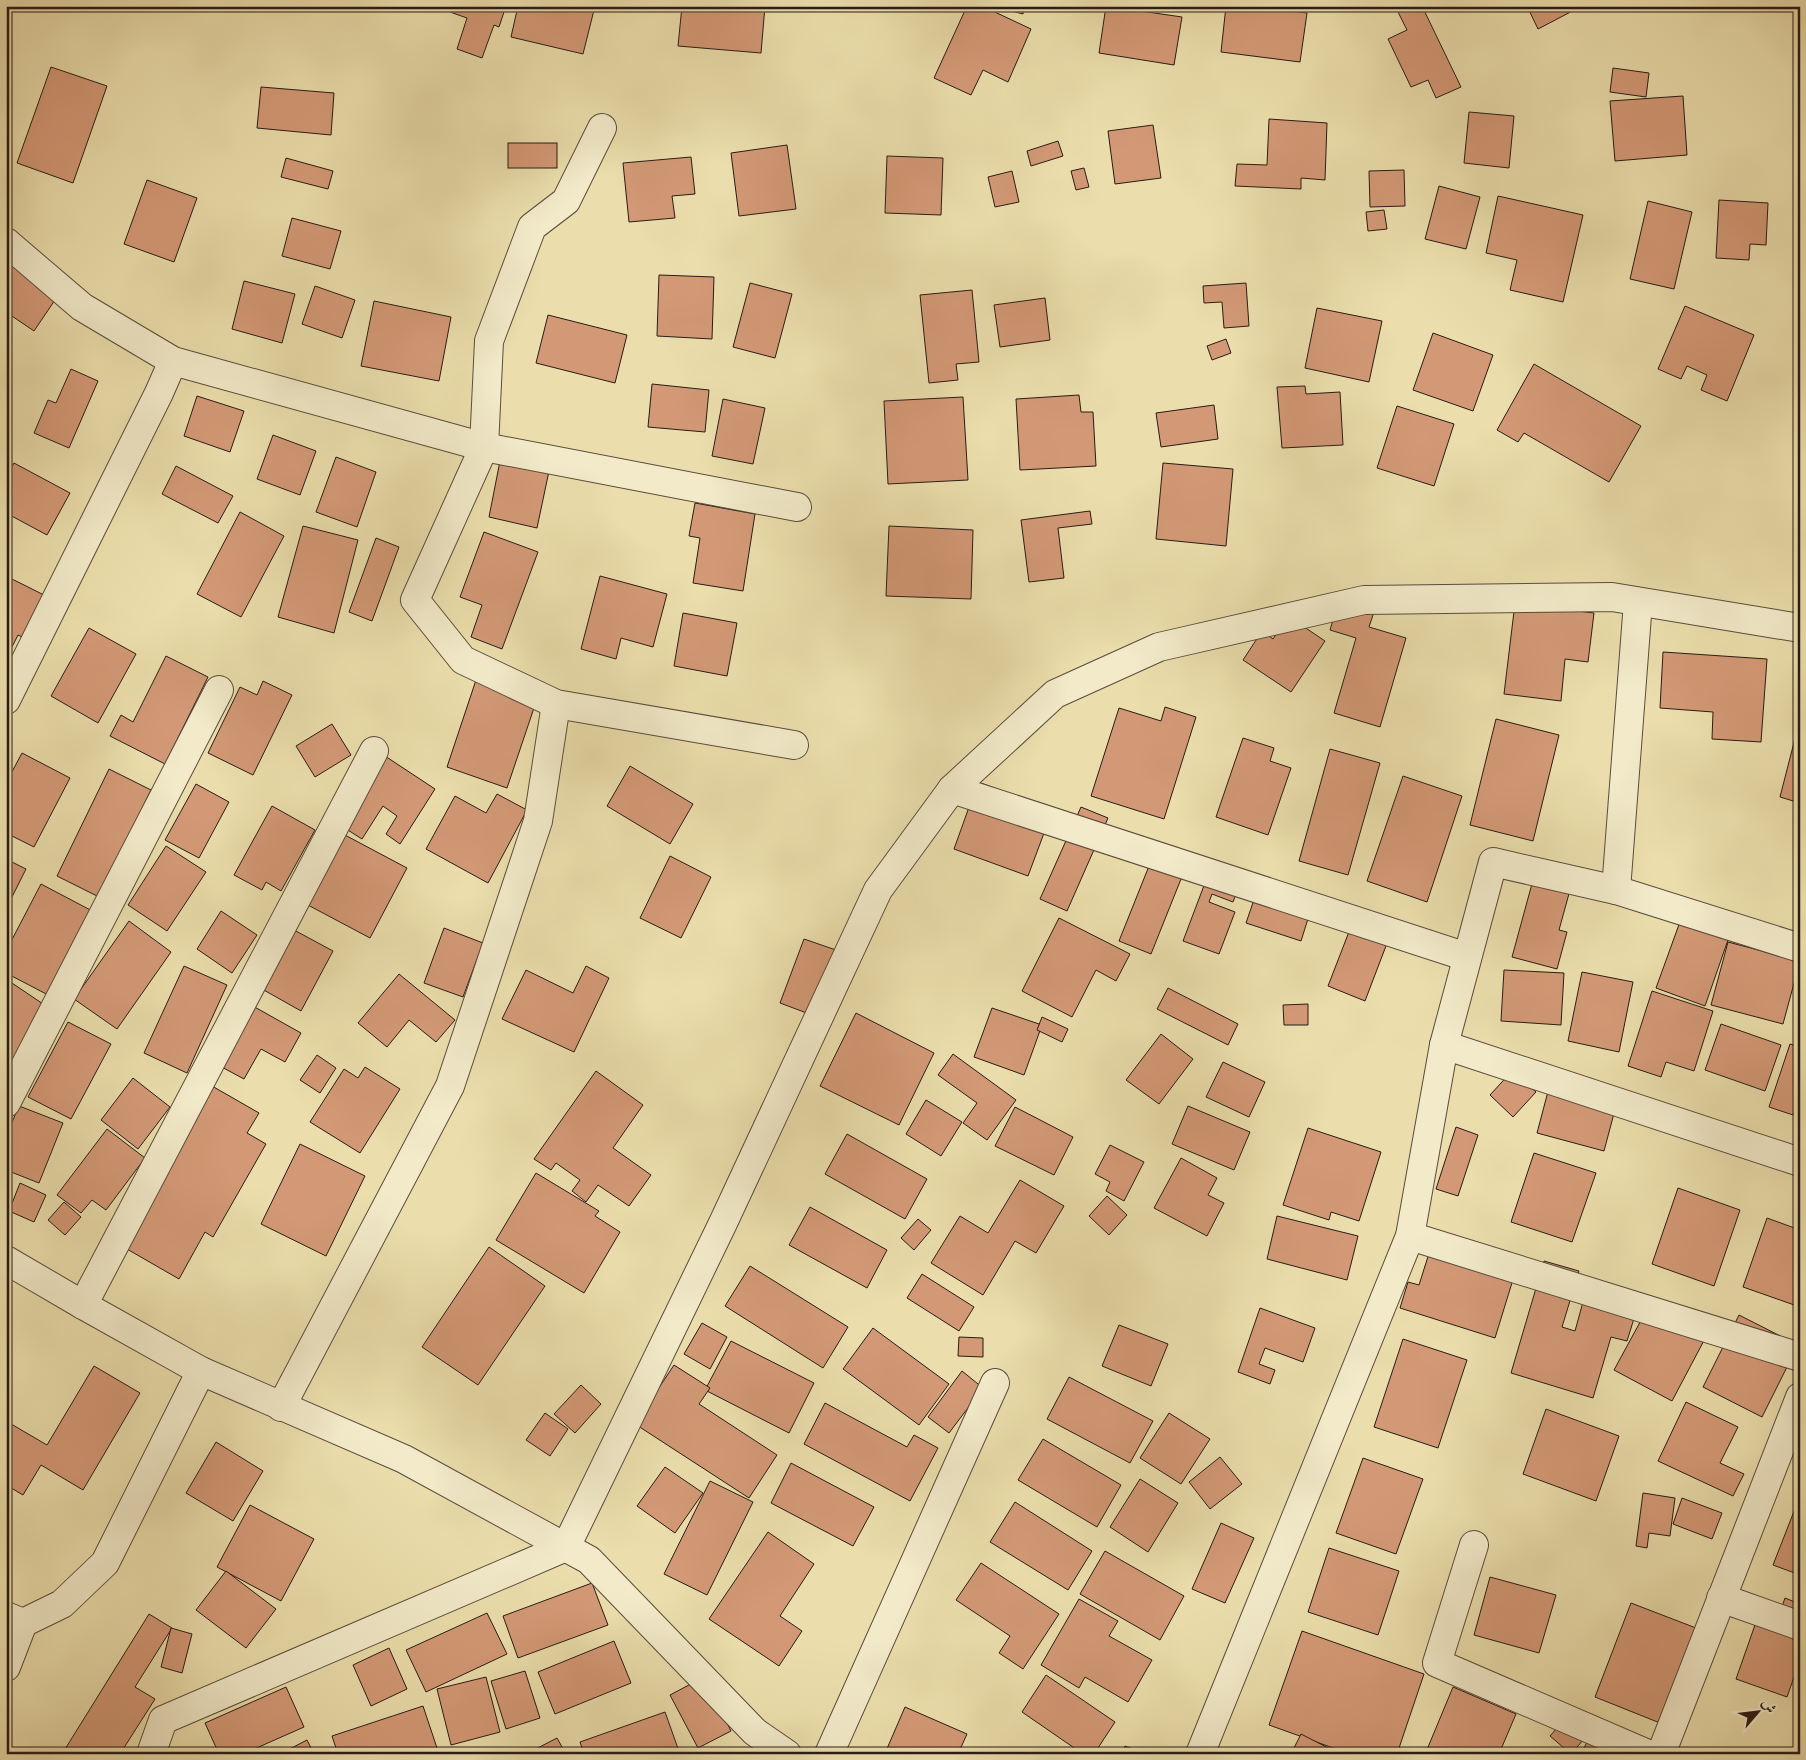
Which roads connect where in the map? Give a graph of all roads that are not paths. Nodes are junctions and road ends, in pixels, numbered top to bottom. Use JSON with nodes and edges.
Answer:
{"nodes":[{"id":1,"x":602,"y":128,"type":"dead end"},
{"id":2,"x":6,"y":242,"type":"edge"},
{"id":3,"x":173,"y":362,"type":"junction"},
{"id":4,"x":484,"y":447,"type":"junction"},
{"id":5,"x":797,"y":507,"type":"dead end"},
{"id":6,"x":1638,"y":602,"type":"junction"},
{"id":7,"x":1800,"y":628,"type":"edge"},
{"id":8,"x":219,"y":690,"type":"dead end"},
{"id":9,"x":6,"y":700,"type":"edge"},
{"id":10,"x":556,"y":704,"type":"junction"},
{"id":11,"x":794,"y":745,"type":"dead end"},
{"id":12,"x":374,"y":751,"type":"dead end"},
{"id":13,"x":952,"y":789,"type":"junction"},
{"id":14,"x":1616,"y":890,"type":"junction"},
{"id":15,"x":1800,"y":948,"type":"edge"},
{"id":16,"x":1467,"y":957,"type":"junction"},
{"id":17,"x":1444,"y":1045,"type":"junction"},
{"id":18,"x":6,"y":1103,"type":"edge"},
{"id":19,"x":1800,"y":1162,"type":"edge"},
{"id":20,"x":1410,"y":1236,"type":"junction"},
{"id":21,"x":6,"y":1260,"type":"edge"},
{"id":22,"x":83,"y":1306,"type":"junction"},
{"id":23,"x":1800,"y":1358,"type":"edge"},
{"id":24,"x":201,"y":1371,"type":"junction"},
{"id":25,"x":995,"y":1383,"type":"dead end"},
{"id":26,"x":1800,"y":1397,"type":"edge"},
{"id":27,"x":281,"y":1407,"type":"junction"},
{"id":28,"x":1474,"y":1545,"type":"dead end"},
{"id":29,"x":566,"y":1547,"type":"junction"},
{"id":30,"x":1721,"y":1598,"type":"junction"},
{"id":31,"x":15,"y":1619,"type":"edge"},
{"id":32,"x":1800,"y":1626,"type":"edge"},
{"id":33,"x":6,"y":1667,"type":"edge"},
{"id":34,"x":781,"y":1753,"type":"edge"},
{"id":35,"x":152,"y":1754,"type":"edge"},
{"id":36,"x":829,"y":1754,"type":"edge"},
{"id":37,"x":1200,"y":1754,"type":"edge"},
{"id":38,"x":1648,"y":1754,"type":"edge"},
{"id":39,"x":1661,"y":1754,"type":"edge"}],
"edges":[{"from":1,"to":4,"type":"street"},
{"from":2,"to":3,"type":"street"},
{"from":3,"to":4,"type":"street"},
{"from":3,"to":9,"type":"street"},
{"from":4,"to":5,"type":"street"},
{"from":4,"to":10,"type":"street"},
{"from":6,"to":7,"type":"street"},
{"from":6,"to":13,"type":"street"},
{"from":6,"to":14,"type":"street"},
{"from":8,"to":18,"type":"street"},
{"from":10,"to":11,"type":"street"},
{"from":10,"to":27,"type":"street"},
{"from":12,"to":22,"type":"street"},
{"from":13,"to":16,"type":"street"},
{"from":13,"to":29,"type":"street"},
{"from":14,"to":15,"type":"street"},
{"from":14,"to":16,"type":"street"},
{"from":16,"to":17,"type":"street"},
{"from":17,"to":19,"type":"street"},
{"from":17,"to":20,"type":"street"},
{"from":20,"to":23,"type":"street"},
{"from":20,"to":37,"type":"street"},
{"from":21,"to":22,"type":"street"},
{"from":22,"to":24,"type":"street"},
{"from":24,"to":27,"type":"street"},
{"from":24,"to":31,"type":"street"},
{"from":25,"to":36,"type":"street"},
{"from":26,"to":30,"type":"street"},
{"from":27,"to":29,"type":"street"},
{"from":28,"to":38,"type":"street"},
{"from":29,"to":34,"type":"street"},
{"from":29,"to":35,"type":"street"},
{"from":30,"to":32,"type":"street"},
{"from":30,"to":39,"type":"street"},
{"from":31,"to":33,"type":"street"}]}
